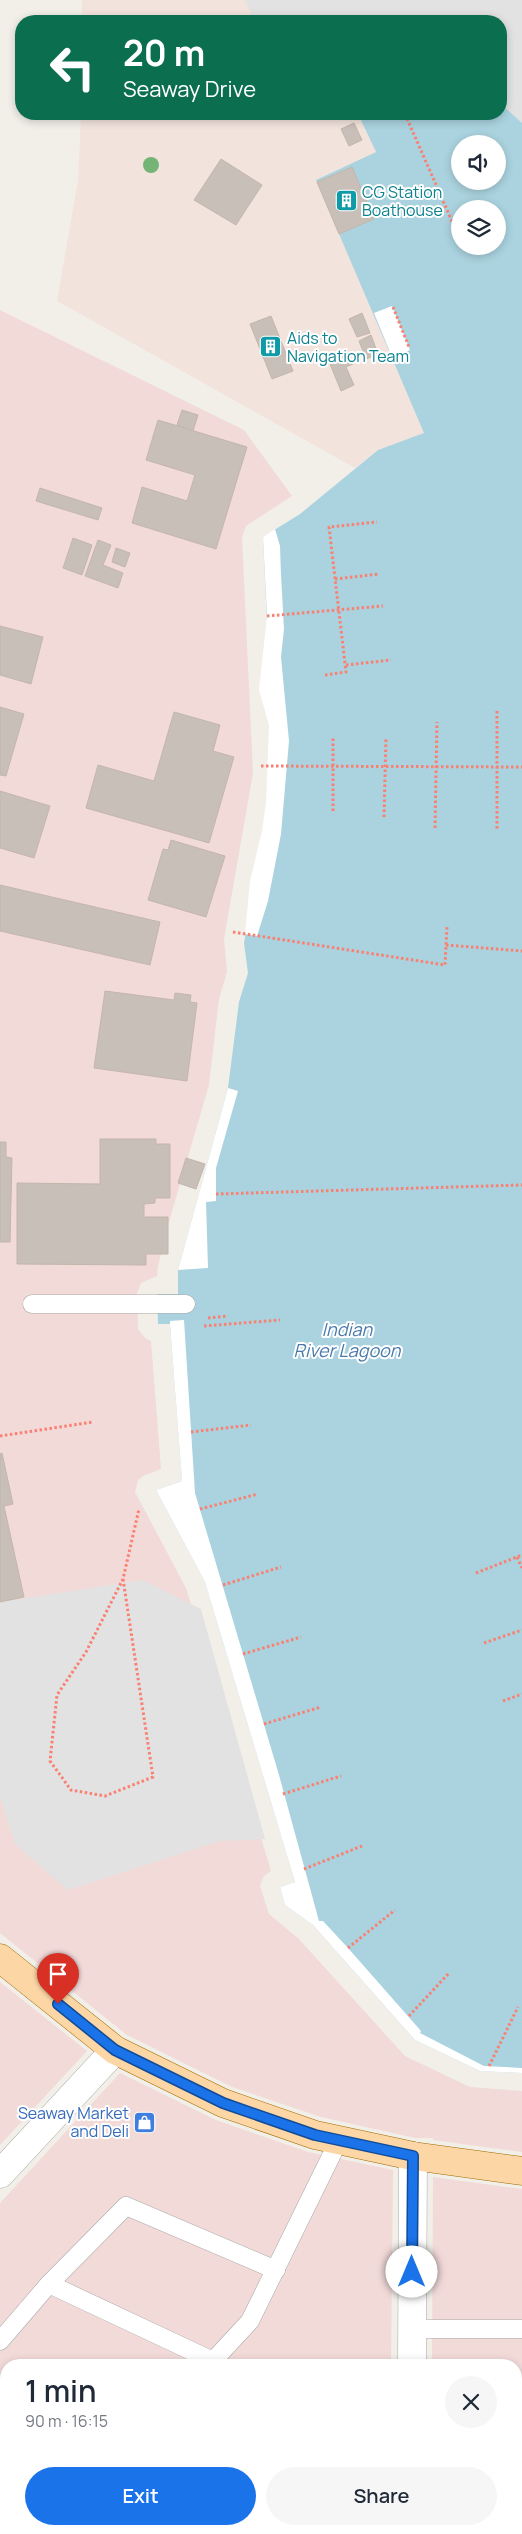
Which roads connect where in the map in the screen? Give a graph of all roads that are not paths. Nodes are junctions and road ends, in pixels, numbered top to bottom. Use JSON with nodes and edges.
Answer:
{"nodes":[{"id":1,"x":32,"y":1304,"type":"dead end"},
{"id":2,"x":186,"y":1304,"type":"dead end"},
{"id":3,"x":0,"y":1958,"type":"edge"},
{"id":4,"x":115,"y":2050,"type":"junction"},
{"id":5,"x":339,"y":2140,"type":"junction"},
{"id":6,"x":413,"y":2156,"type":"junction"},
{"id":7,"x":522,"y":2171,"type":"edge"},
{"id":8,"x":0,"y":2174,"type":"edge"},
{"id":9,"x":276,"y":2270,"type":"junction"},
{"id":10,"x":49,"y":2284,"type":"junction"},
{"id":11,"x":412,"y":2329,"type":"junction"},
{"id":12,"x":522,"y":2329,"type":"edge"},
{"id":13,"x":0,"y":2341,"type":"edge"},
{"id":14,"x":209,"y":2359,"type":"edge"},
{"id":15,"x":215,"y":2359,"type":"edge"},
{"id":16,"x":412,"y":2359,"type":"edge"}],
"edges":[{"from":1,"to":2,"type":"lane"},
{"from":3,"to":4,"type":"main road"},
{"from":4,"to":5,"type":"main road"},
{"from":4,"to":8,"type":"street"},
{"from":5,"to":6,"type":"main road"},
{"from":5,"to":9,"type":"lane"},
{"from":6,"to":7,"type":"main road"},
{"from":6,"to":11,"type":"street"},
{"from":9,"to":10,"type":"lane"},
{"from":9,"to":15,"type":"lane"},
{"from":10,"to":13,"type":"lane"},
{"from":10,"to":14,"type":"lane"},
{"from":11,"to":12,"type":"lane"},
{"from":11,"to":16,"type":"street"}]}
